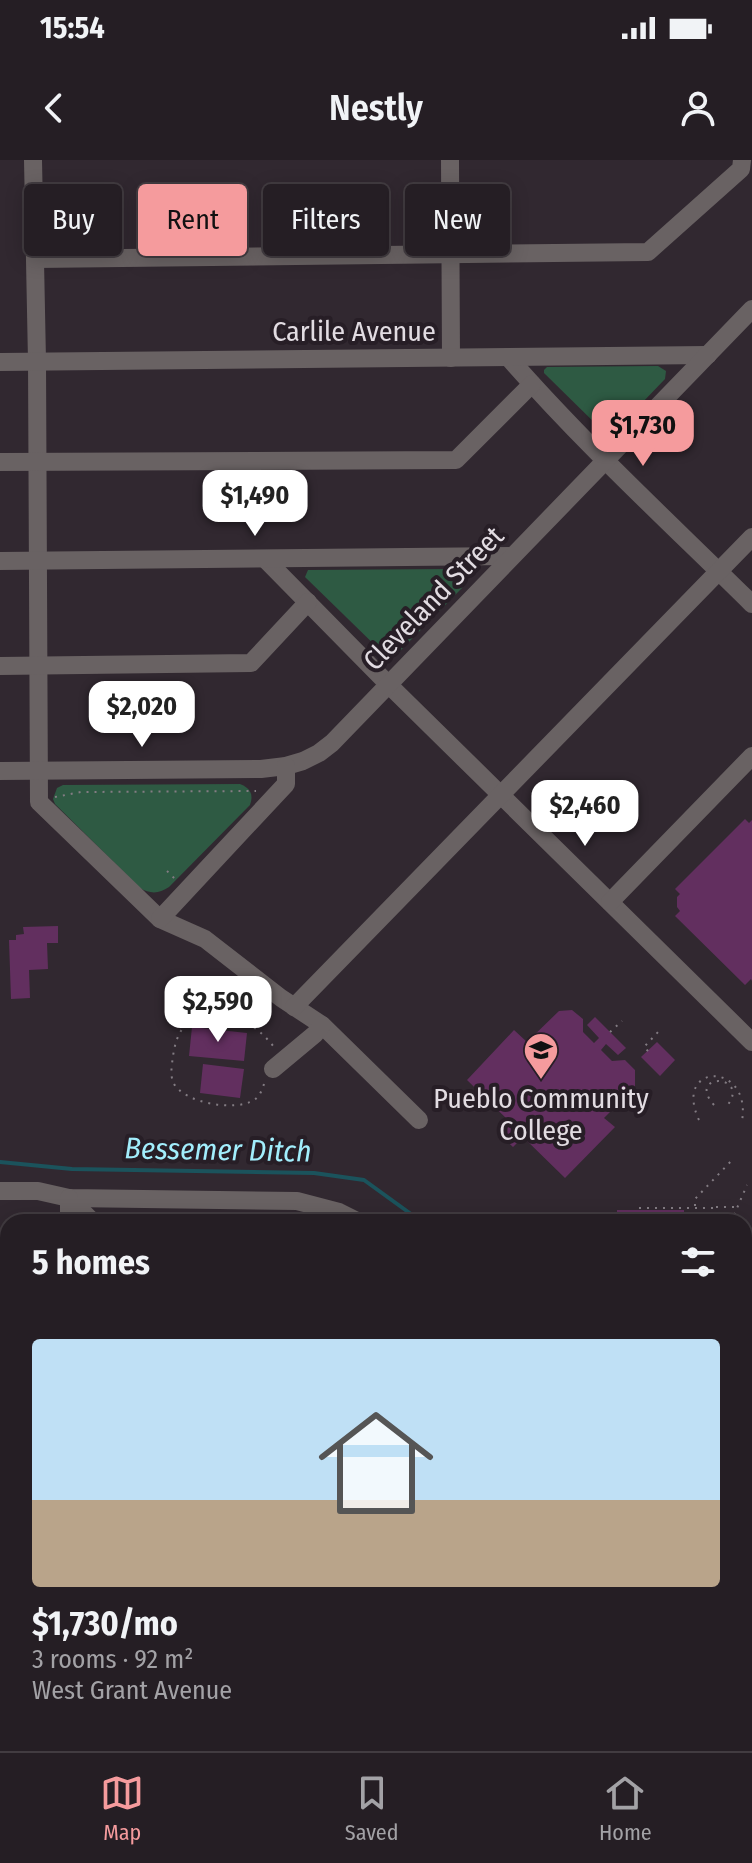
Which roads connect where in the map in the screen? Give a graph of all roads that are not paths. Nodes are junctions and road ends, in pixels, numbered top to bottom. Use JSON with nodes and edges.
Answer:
{"nodes":[{"id":1,"x":33,"y":160,"type":"edge"},
{"id":2,"x":450,"y":160,"type":"edge"},
{"id":3,"x":742,"y":160,"type":"edge"},
{"id":4,"x":450,"y":184,"type":"edge"},
{"id":5,"x":510,"y":254,"type":"edge"},
{"id":6,"x":405,"y":255,"type":"edge"},
{"id":7,"x":450,"y":256,"type":"edge"},
{"id":8,"x":35,"y":259,"type":"junction"},
{"id":9,"x":752,"y":309,"type":"edge"},
{"id":10,"x":708,"y":355,"type":"junction"},
{"id":11,"x":508,"y":357,"type":"junction"},
{"id":12,"x":451,"y":358,"type":"junction"},
{"id":13,"x":37,"y":361,"type":"junction"},
{"id":14,"x":0,"y":362,"type":"edge"},
{"id":15,"x":532,"y":384,"type":"junction"},
{"id":16,"x":605,"y":460,"type":"junction"},
{"id":17,"x":37,"y":461,"type":"junction"},
{"id":18,"x":0,"y":462,"type":"edge"},
{"id":19,"x":752,"y":537,"type":"edge"},
{"id":20,"x":511,"y":556,"type":"junction"},
{"id":21,"x":265,"y":559,"type":"junction"},
{"id":22,"x":0,"y":561,"type":"edge"},
{"id":23,"x":37,"y":561,"type":"junction"},
{"id":24,"x":718,"y":571,"type":"junction"},
{"id":25,"x":308,"y":602,"type":"junction"},
{"id":26,"x":752,"y":604,"type":"edge"},
{"id":27,"x":38,"y":665,"type":"junction"},
{"id":28,"x":0,"y":666,"type":"edge"},
{"id":29,"x":389,"y":685,"type":"junction"},
{"id":30,"x":752,"y":756,"type":"edge"},
{"id":31,"x":286,"y":766,"type":"junction"},
{"id":32,"x":0,"y":771,"type":"edge"},
{"id":33,"x":38,"y":771,"type":"junction"},
{"id":34,"x":500,"y":794,"type":"junction"},
{"id":35,"x":610,"y":902,"type":"junction"},
{"id":36,"x":160,"y":919,"type":"junction"},
{"id":37,"x":288,"y":1002,"type":"junction"},
{"id":38,"x":322,"y":1025,"type":"junction"},
{"id":39,"x":752,"y":1042,"type":"edge"},
{"id":40,"x":278,"y":1065,"type":"road end"},
{"id":41,"x":419,"y":1120,"type":"dead end"},
{"id":42,"x":0,"y":1191,"type":"edge"},
{"id":43,"x":69,"y":1198,"type":"junction"},
{"id":44,"x":69,"y":1214,"type":"edge"},
{"id":45,"x":85,"y":1214,"type":"edge"},
{"id":46,"x":343,"y":1214,"type":"edge"}],
"edges":[{"from":1,"to":8,"type":"street"},
{"from":2,"to":4,"type":"street"},
{"from":3,"to":5,"type":"street"},
{"from":6,"to":8,"type":"street"},
{"from":7,"to":12,"type":"street"},
{"from":8,"to":13,"type":"street"},
{"from":9,"to":10,"type":"street","name":"Cleveland Street"},
{"from":10,"to":11,"type":"street","name":"Carlile Avenue"},
{"from":10,"to":16,"type":"street","name":"Cleveland Street"},
{"from":11,"to":12,"type":"street","name":"Carlile Avenue"},
{"from":11,"to":15,"type":"street"},
{"from":12,"to":13,"type":"street","name":"Carlile Avenue"},
{"from":13,"to":14,"type":"street","name":"Carlile Avenue"},
{"from":13,"to":17,"type":"street"},
{"from":15,"to":16,"type":"street"},
{"from":15,"to":17,"type":"street"},
{"from":16,"to":20,"type":"street","name":"Cleveland Street"},
{"from":16,"to":24,"type":"street"},
{"from":17,"to":18,"type":"street"},
{"from":17,"to":23,"type":"street"},
{"from":19,"to":24,"type":"street"},
{"from":20,"to":21,"type":"street"},
{"from":20,"to":29,"type":"street","name":"Cleveland Street"},
{"from":21,"to":23,"type":"street"},
{"from":21,"to":25,"type":"street"},
{"from":22,"to":23,"type":"street"},
{"from":23,"to":27,"type":"street"},
{"from":24,"to":26,"type":"street"},
{"from":24,"to":34,"type":"street"},
{"from":25,"to":27,"type":"street"},
{"from":25,"to":29,"type":"street"},
{"from":27,"to":28,"type":"street"},
{"from":27,"to":33,"type":"street"},
{"from":29,"to":31,"type":"street","name":"Cleveland Street"},
{"from":29,"to":34,"type":"street"},
{"from":30,"to":35,"type":"street"},
{"from":31,"to":33,"type":"street","name":"Cleveland Street"},
{"from":31,"to":36,"type":"street"},
{"from":32,"to":33,"type":"street","name":"Cleveland Street"},
{"from":33,"to":36,"type":"street"},
{"from":34,"to":35,"type":"street"},
{"from":34,"to":37,"type":"street"},
{"from":35,"to":39,"type":"street"},
{"from":36,"to":37,"type":"street"},
{"from":37,"to":38,"type":"street"},
{"from":38,"to":40,"type":"street"},
{"from":38,"to":41,"type":"street"},
{"from":42,"to":43,"type":"street"},
{"from":43,"to":44,"type":"street"},
{"from":43,"to":45,"type":"street"},
{"from":43,"to":46,"type":"street"}]}
